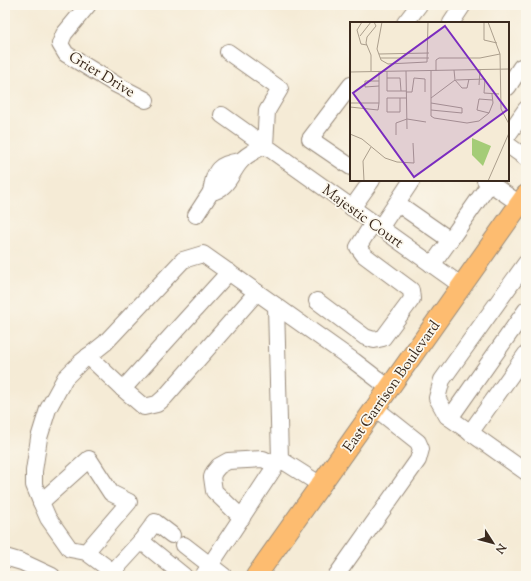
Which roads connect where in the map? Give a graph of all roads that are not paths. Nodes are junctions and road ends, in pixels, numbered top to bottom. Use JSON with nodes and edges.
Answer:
{"nodes":[{"id":1,"x":88,"y":5,"type":"edge"},
{"id":2,"x":418,"y":5,"type":"edge"},
{"id":3,"x":463,"y":5,"type":"edge"},
{"id":4,"x":406,"y":22,"type":"edge"},
{"id":5,"x":452,"y":22,"type":"edge"},
{"id":6,"x":228,"y":52,"type":"dead end"},
{"id":7,"x":526,"y":70,"type":"edge"},
{"id":8,"x":509,"y":85,"type":"edge"},
{"id":9,"x":350,"y":86,"type":"edge"},
{"id":10,"x":146,"y":100,"type":"dead end"},
{"id":11,"x":526,"y":109,"type":"edge"},
{"id":12,"x":222,"y":115,"type":"dead end"},
{"id":13,"x":509,"y":134,"type":"edge"},
{"id":14,"x":265,"y":145,"type":"junction"},
{"id":15,"x":509,"y":146,"type":"edge"},
{"id":16,"x":526,"y":158,"type":"edge"},
{"id":17,"x":350,"y":166,"type":"edge"},
{"id":18,"x":369,"y":181,"type":"edge"},
{"id":19,"x":411,"y":181,"type":"edge"},
{"id":20,"x":488,"y":182,"type":"edge"},
{"id":21,"x":523,"y":200,"type":"edge"},
{"id":22,"x":397,"y":203,"type":"junction"},
{"id":23,"x":352,"y":208,"type":"junction"},
{"id":24,"x":196,"y":215,"type":"dead end"},
{"id":25,"x":377,"y":225,"type":"junction"},
{"id":26,"x":450,"y":240,"type":"junction"},
{"id":27,"x":526,"y":263,"type":"edge"},
{"id":28,"x":432,"y":265,"type":"junction"},
{"id":29,"x":229,"y":272,"type":"junction"},
{"id":30,"x":462,"y":286,"type":"junction"},
{"id":31,"x":257,"y":292,"type":"junction"},
{"id":32,"x":317,"y":301,"type":"dead end"},
{"id":33,"x":276,"y":306,"type":"junction"},
{"id":34,"x":526,"y":310,"type":"edge"},
{"id":35,"x":526,"y":354,"type":"edge"},
{"id":36,"x":88,"y":356,"type":"junction"},
{"id":37,"x":389,"y":388,"type":"junction"},
{"id":38,"x":123,"y":389,"type":"junction"},
{"id":39,"x":376,"y":408,"type":"junction"},
{"id":40,"x":450,"y":418,"type":"junction"},
{"id":41,"x":470,"y":433,"type":"junction"},
{"id":42,"x":278,"y":462,"type":"junction"},
{"id":43,"x":526,"y":472,"type":"edge"},
{"id":44,"x":321,"y":485,"type":"junction"},
{"id":45,"x":41,"y":502,"type":"junction"},
{"id":46,"x":242,"y":518,"type":"junction"},
{"id":47,"x":141,"y":542,"type":"junction"},
{"id":48,"x":86,"y":552,"type":"junction"},
{"id":49,"x":5,"y":557,"type":"edge"},
{"id":50,"x":207,"y":571,"type":"edge"},
{"id":51,"x":111,"y":574,"type":"edge"},
{"id":52,"x":52,"y":576,"type":"edge"},
{"id":53,"x":184,"y":576,"type":"edge"},
{"id":54,"x":224,"y":576,"type":"edge"},
{"id":55,"x":256,"y":576,"type":"edge"},
{"id":56,"x":336,"y":576,"type":"edge"}],
"edges":[{"from":1,"to":10,"type":"street","name":"Grier Drive"},
{"from":2,"to":4,"type":"street"},
{"from":3,"to":5,"type":"street"},
{"from":6,"to":14,"type":"street"},
{"from":7,"to":8,"type":"street"},
{"from":9,"to":17,"type":"street"},
{"from":11,"to":13,"type":"street"},
{"from":12,"to":14,"type":"street","name":"Majestic Court"},
{"from":14,"to":23,"type":"street","name":"Majestic Court"},
{"from":14,"to":24,"type":"street"},
{"from":15,"to":16,"type":"street"},
{"from":18,"to":23,"type":"street"},
{"from":19,"to":22,"type":"street"},
{"from":20,"to":21,"type":"street"},
{"from":20,"to":26,"type":"street"},
{"from":21,"to":30,"type":"main road","name":"East Garrison Boulevard"},
{"from":22,"to":25,"type":"street"},
{"from":22,"to":26,"type":"street"},
{"from":23,"to":25,"type":"street","name":"Majestic Court"},
{"from":25,"to":28,"type":"street","name":"Majestic Court"},
{"from":25,"to":32,"type":"street"},
{"from":26,"to":28,"type":"street"},
{"from":27,"to":40,"type":"street"},
{"from":28,"to":30,"type":"street","name":"Majestic Court"},
{"from":29,"to":31,"type":"street"},
{"from":29,"to":36,"type":"street"},
{"from":29,"to":38,"type":"street"},
{"from":30,"to":37,"type":"main road","name":"East Garrison Boulevard"},
{"from":31,"to":33,"type":"street"},
{"from":31,"to":38,"type":"street"},
{"from":33,"to":37,"type":"street"},
{"from":33,"to":42,"type":"street"},
{"from":34,"to":40,"type":"street"},
{"from":35,"to":41,"type":"street"},
{"from":36,"to":38,"type":"street"},
{"from":36,"to":45,"type":"street"},
{"from":37,"to":39,"type":"main road","name":"East Garrison Boulevard"},
{"from":39,"to":44,"type":"main road","name":"East Garrison Boulevard"},
{"from":39,"to":56,"type":"street"},
{"from":40,"to":41,"type":"street"},
{"from":41,"to":43,"type":"street"},
{"from":42,"to":44,"type":"street"},
{"from":42,"to":46,"type":"street"},
{"from":42,"to":46,"type":"street"},
{"from":44,"to":55,"type":"main road","name":"East Garrison Boulevard"},
{"from":45,"to":48,"type":"street"},
{"from":45,"to":48,"type":"street"},
{"from":46,"to":50,"type":"street"},
{"from":47,"to":50,"type":"street"},
{"from":47,"to":51,"type":"street"},
{"from":47,"to":53,"type":"street"},
{"from":48,"to":51,"type":"street"},
{"from":49,"to":52,"type":"street"},
{"from":50,"to":54,"type":"street"}]}
